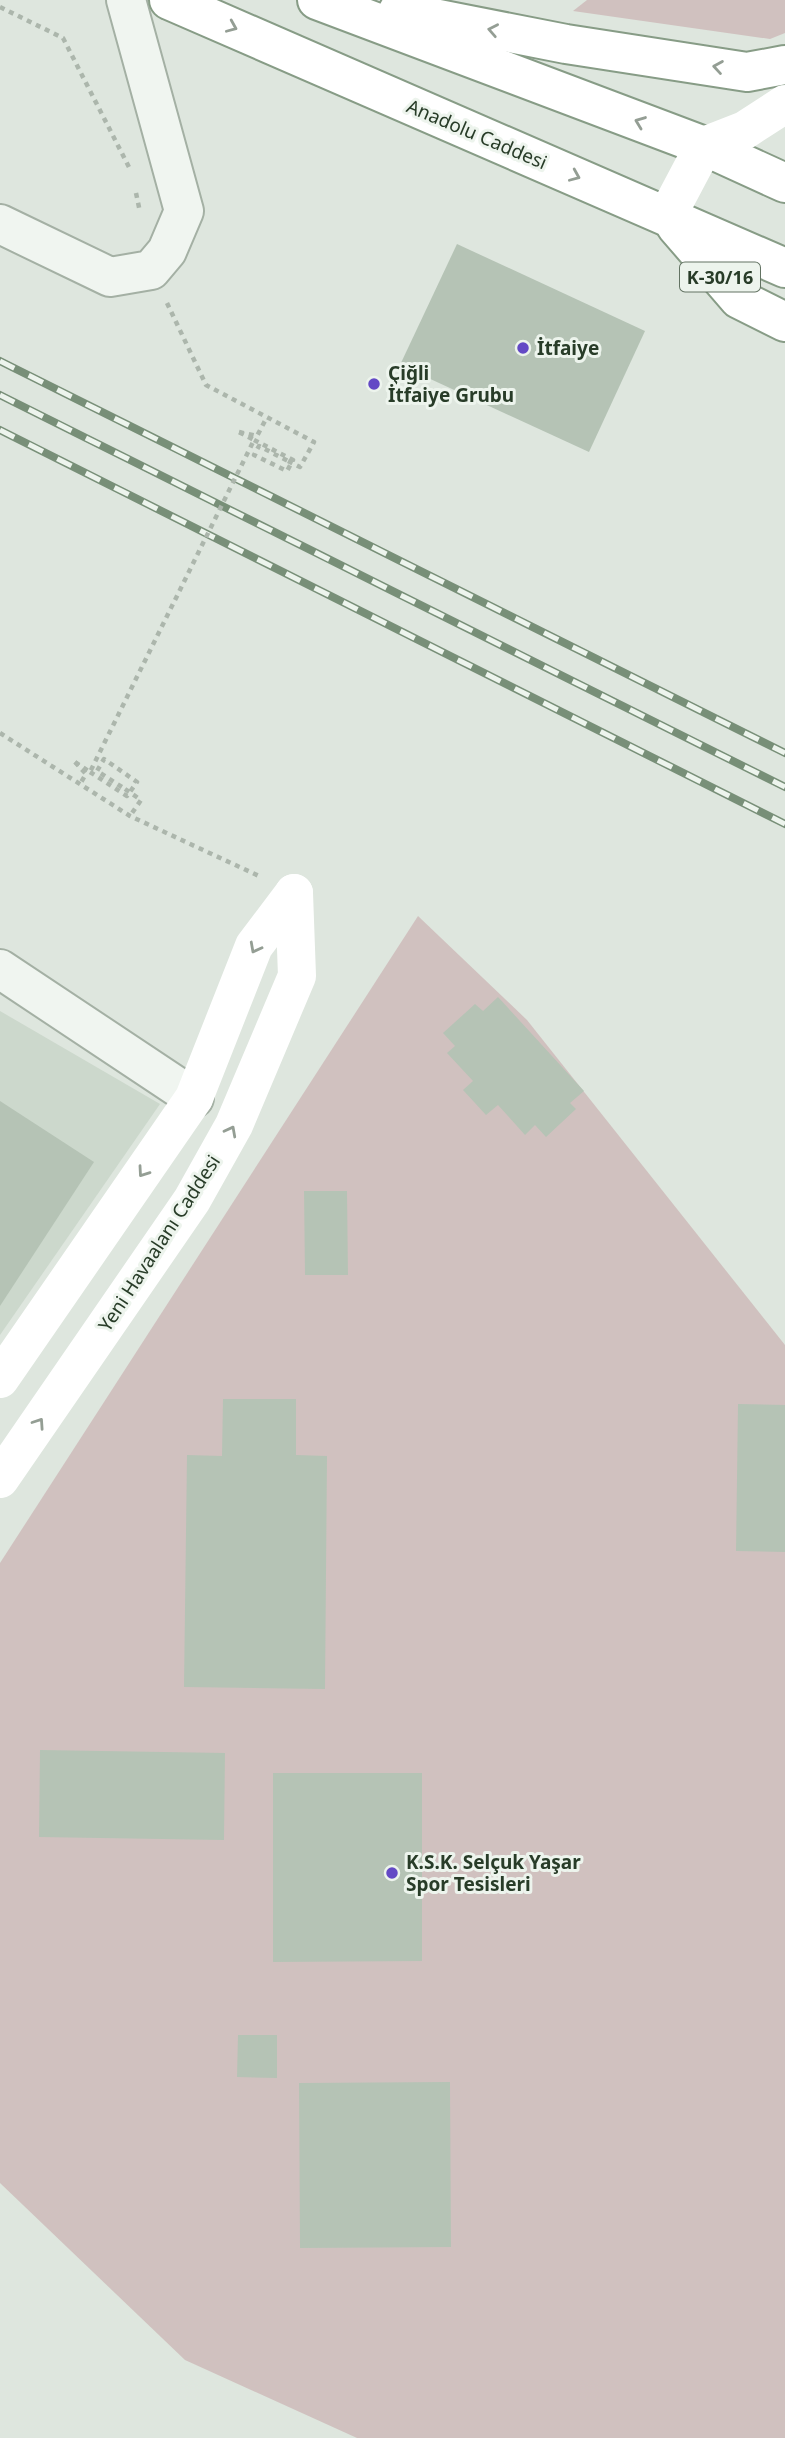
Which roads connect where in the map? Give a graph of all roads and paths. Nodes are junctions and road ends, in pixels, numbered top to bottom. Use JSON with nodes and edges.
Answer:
{"nodes":[{"id":1,"x":125,"y":0,"type":"edge"},
{"id":2,"x":169,"y":0,"type":"edge"},
{"id":3,"x":317,"y":0,"type":"edge"},
{"id":4,"x":344,"y":0,"type":"edge"},
{"id":5,"x":785,"y":65,"type":"edge"},
{"id":6,"x":785,"y":104,"type":"edge"},
{"id":7,"x":704,"y":146,"type":"junction"},
{"id":8,"x":785,"y":183,"type":"edge"},
{"id":9,"x":667,"y":216,"type":"junction"},
{"id":10,"x":0,"y":224,"type":"edge"},
{"id":11,"x":785,"y":268,"type":"edge"},
{"id":12,"x":785,"y":322,"type":"edge"},
{"id":13,"x":267,"y":417,"type":"dead end"},
{"id":14,"x":254,"y":440,"type":"junction"},
{"id":15,"x":288,"y":461,"type":"dead end"},
{"id":16,"x":0,"y":733,"type":"edge"},
{"id":17,"x":90,"y":772,"type":"junction"},
{"id":18,"x":80,"y":784,"type":"junction"},
{"id":19,"x":130,"y":816,"type":"junction"},
{"id":20,"x":295,"y":893,"type":"junction"},
{"id":21,"x":0,"y":969,"type":"edge"},
{"id":22,"x":194,"y":1098,"type":"junction"},
{"id":23,"x":0,"y":1379,"type":"edge"},
{"id":24,"x":0,"y":1479,"type":"edge"}],
"edges":[{"from":1,"to":10,"type":"street"},
{"from":2,"to":9,"type":"main road","name":"Anadolu Caddesi","one_way":true},
{"from":7,"to":3,"type":"main road","one_way":true},
{"from":5,"to":4,"type":"main road","one_way":true},
{"from":6,"to":7,"type":"main road"},
{"from":7,"to":8,"type":"main road"},
{"from":7,"to":9,"type":"main road"},
{"from":9,"to":11,"type":"main road","name":"Anadolu Caddesi"},
{"from":9,"to":12,"type":"main road","number":"K-30/16"},
{"from":13,"to":14,"type":"path","bridge":true},
{"from":14,"to":15,"type":"path","bridge":true},
{"from":14,"to":17,"type":"path","bridge":true},
{"from":16,"to":18,"type":"path"},
{"from":17,"to":18,"type":"path","bridge":true},
{"from":17,"to":19,"type":"path","bridge":true},
{"from":18,"to":19,"type":"path"},
{"from":19,"to":20,"type":"path"},
{"from":20,"to":22,"type":"main road","one_way":true},
{"from":24,"to":20,"type":"main road","name":"Yeni Havaalanı Caddesi","one_way":true},
{"from":21,"to":22,"type":"street"},
{"from":22,"to":23,"type":"main road","one_way":true}]}
